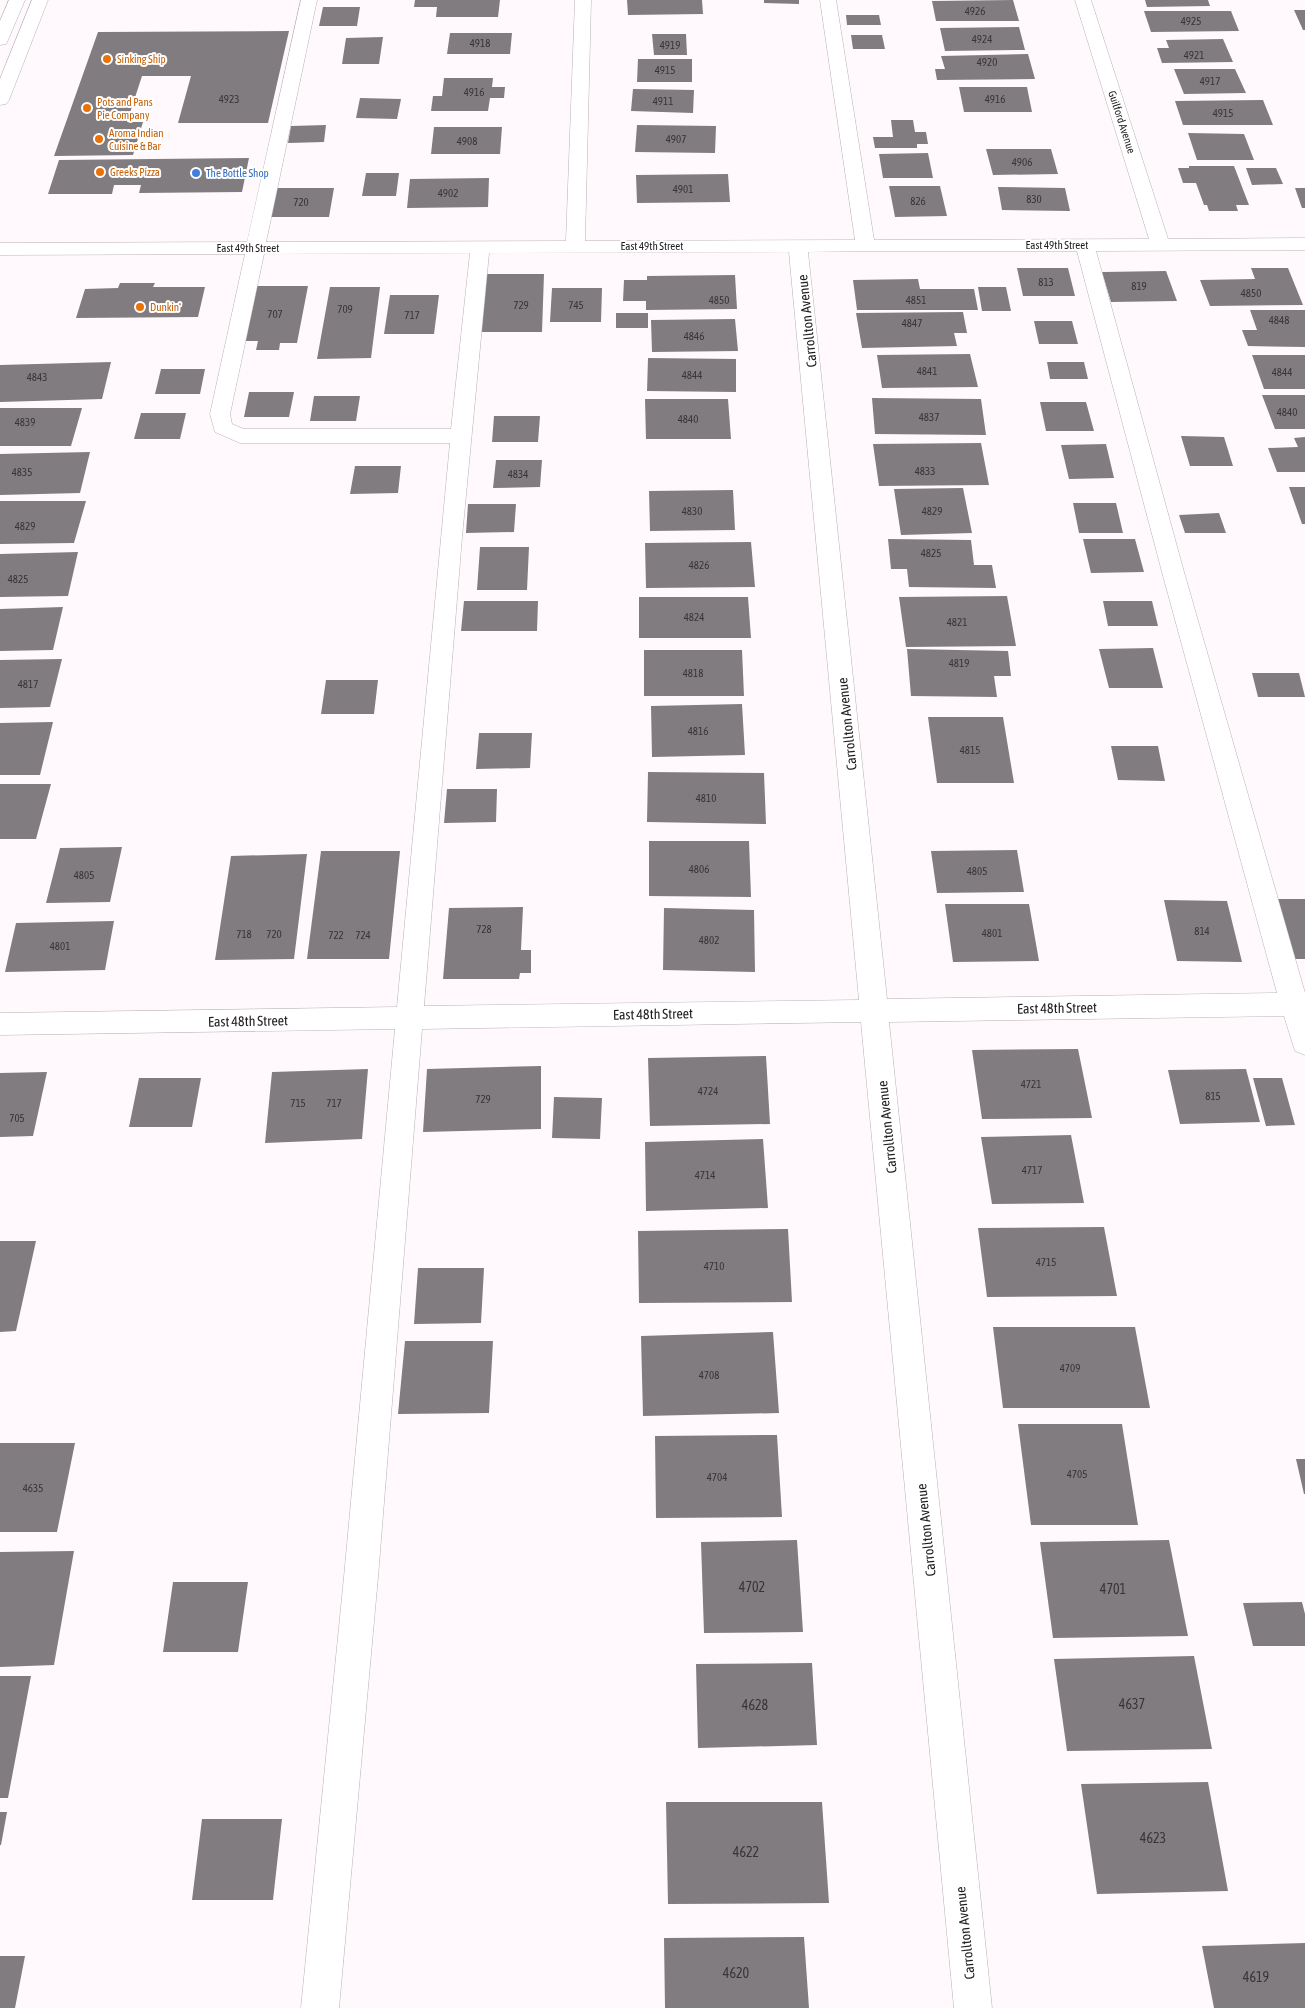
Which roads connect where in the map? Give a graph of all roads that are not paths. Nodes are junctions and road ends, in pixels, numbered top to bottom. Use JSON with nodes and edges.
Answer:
{"nodes":[{"id":1,"x":17,"y":0,"type":"edge"},
{"id":2,"x":40,"y":0,"type":"edge"},
{"id":3,"x":309,"y":0,"type":"edge"},
{"id":4,"x":583,"y":0,"type":"edge"},
{"id":5,"x":828,"y":0,"type":"edge"},
{"id":6,"x":1083,"y":0,"type":"edge"},
{"id":7,"x":0,"y":40,"type":"edge"},
{"id":8,"x":0,"y":100,"type":"edge"},
{"id":9,"x":1160,"y":244,"type":"junction"},
{"id":10,"x":1305,"y":244,"type":"edge"},
{"id":11,"x":1085,"y":245,"type":"junction"},
{"id":12,"x":798,"y":246,"type":"junction"},
{"id":13,"x":864,"y":246,"type":"junction"},
{"id":14,"x":480,"y":247,"type":"junction"},
{"id":15,"x":575,"y":247,"type":"junction"},
{"id":16,"x":255,"y":248,"type":"junction"},
{"id":17,"x":0,"y":249,"type":"edge"},
{"id":18,"x":461,"y":436,"type":"junction"},
{"id":19,"x":1300,"y":1004,"type":"edge"},
{"id":20,"x":876,"y":1011,"type":"junction"},
{"id":21,"x":411,"y":1018,"type":"junction"},
{"id":22,"x":0,"y":1024,"type":"edge"},
{"id":23,"x":1305,"y":1043,"type":"edge"},
{"id":24,"x":320,"y":2008,"type":"edge"},
{"id":25,"x":972,"y":2008,"type":"edge"}],
"edges":[{"from":1,"to":7,"type":"street"},
{"from":2,"to":8,"type":"street"},
{"from":3,"to":16,"type":"street"},
{"from":4,"to":15,"type":"street"},
{"from":5,"to":13,"type":"street"},
{"from":6,"to":9,"type":"street","name":"Guilford Avenue"},
{"from":9,"to":10,"type":"street","name":"East 49th Street"},
{"from":9,"to":11,"type":"street","name":"East 49th Street"},
{"from":11,"to":13,"type":"street","name":"East 49th Street"},
{"from":11,"to":19,"type":"street"},
{"from":12,"to":13,"type":"street","name":"East 49th Street"},
{"from":12,"to":15,"type":"street","name":"East 49th Street"},
{"from":12,"to":20,"type":"street","name":"Carrollton Avenue"},
{"from":14,"to":15,"type":"street","name":"East 49th Street"},
{"from":14,"to":16,"type":"street","name":"East 49th Street"},
{"from":14,"to":18,"type":"street"},
{"from":16,"to":17,"type":"street","name":"East 49th Street"},
{"from":16,"to":18,"type":"street"},
{"from":18,"to":21,"type":"street"},
{"from":19,"to":20,"type":"street","name":"East 48th Street"},
{"from":19,"to":23,"type":"street"},
{"from":20,"to":21,"type":"street","name":"East 48th Street"},
{"from":20,"to":25,"type":"street","name":"Carrollton Avenue"},
{"from":21,"to":22,"type":"street","name":"East 48th Street"},
{"from":21,"to":24,"type":"street"}]}
